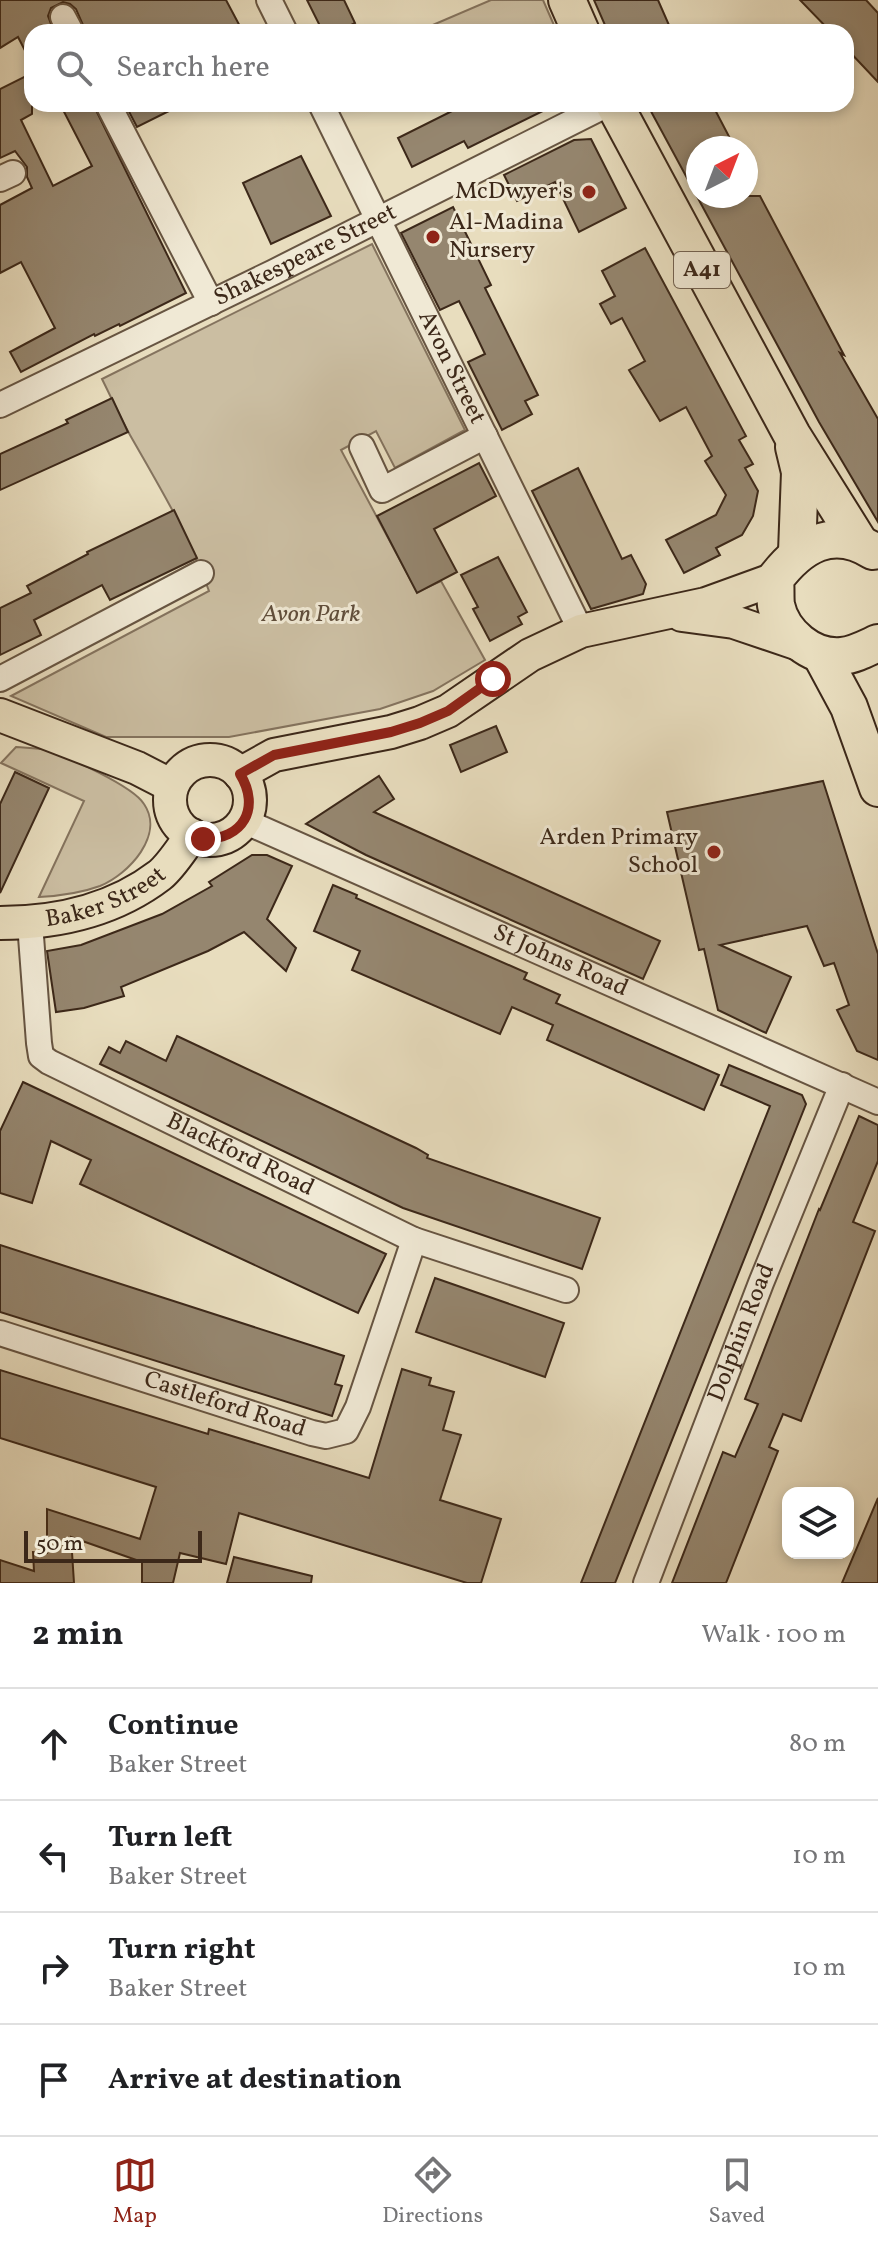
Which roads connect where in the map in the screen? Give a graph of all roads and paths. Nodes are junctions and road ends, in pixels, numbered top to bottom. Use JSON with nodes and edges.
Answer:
{"nodes":[{"id":1,"x":269,"y":0,"type":"edge"},
{"id":2,"x":567,"y":0,"type":"edge"},
{"id":3,"x":281,"y":24,"type":"edge"},
{"id":4,"x":578,"y":24,"type":"edge"},
{"id":5,"x":112,"y":112,"type":"edge"},
{"id":6,"x":325,"y":112,"type":"edge"},
{"id":7,"x":592,"y":112,"type":"edge"},
{"id":8,"x":618,"y":112,"type":"edge"},
{"id":9,"x":377,"y":218,"type":"junction"},
{"id":10,"x":211,"y":303,"type":"junction"},
{"id":11,"x":0,"y":405,"type":"edge"},
{"id":12,"x":792,"y":435,"type":"junction"},
{"id":13,"x":485,"y":436,"type":"junction"},
{"id":14,"x":362,"y":447,"type":"dead end"},
{"id":15,"x":868,"y":548,"type":"edge"},
{"id":16,"x":786,"y":566,"type":"junction"},
{"id":17,"x":201,"y":573,"type":"dead end"},
{"id":18,"x":663,"y":613,"type":"junction"},
{"id":19,"x":581,"y":631,"type":"junction"},
{"id":20,"x":878,"y":643,"type":"edge"},
{"id":21,"x":811,"y":650,"type":"junction"},
{"id":22,"x":0,"y":679,"type":"edge"},
{"id":23,"x":0,"y":716,"type":"edge"},
{"id":24,"x":240,"y":774,"type":"junction"},
{"id":25,"x":172,"y":786,"type":"junction"},
{"id":26,"x":878,"y":788,"type":"edge"},
{"id":27,"x":244,"y":821,"type":"junction"},
{"id":28,"x":192,"y":835,"type":"junction"},
{"id":29,"x":15,"y":923,"type":"edge"},
{"id":30,"x":842,"y":1085,"type":"junction"},
{"id":31,"x":878,"y":1102,"type":"edge"},
{"id":32,"x":414,"y":1240,"type":"junction"},
{"id":33,"x":566,"y":1290,"type":"dead end"},
{"id":34,"x":0,"y":1333,"type":"edge"},
{"id":35,"x":646,"y":1583,"type":"edge"}],
"edges":[{"from":1,"to":3,"type":"street"},
{"from":2,"to":4,"type":"highway"},
{"from":5,"to":10,"type":"street"},
{"from":6,"to":9,"type":"street","name":"Avon Street"},
{"from":7,"to":9,"type":"street","name":"Shakespeare Street"},
{"from":8,"to":12,"type":"highway","number":"A41"},
{"from":9,"to":10,"type":"street","name":"Shakespeare Street"},
{"from":9,"to":13,"type":"street","name":"Avon Street"},
{"from":10,"to":11,"type":"street","name":"Shakespeare Street"},
{"from":12,"to":15,"type":"highway","number":"A41"},
{"from":12,"to":16,"type":"highway","number":"A41"},
{"from":13,"to":14,"type":"street"},
{"from":13,"to":19,"type":"street","name":"Avon Street"},
{"from":15,"to":16,"type":"highway"},
{"from":16,"to":18,"type":"main road"},
{"from":16,"to":21,"type":"highway"},
{"from":17,"to":22,"type":"street"},
{"from":18,"to":19,"type":"main road"},
{"from":18,"to":21,"type":"main road"},
{"from":19,"to":24,"type":"main road"},
{"from":20,"to":21,"type":"highway"},
{"from":21,"to":26,"type":"highway"},
{"from":23,"to":25,"type":"main road"},
{"from":24,"to":25,"type":"main road"},
{"from":24,"to":27,"type":"main road"},
{"from":25,"to":28,"type":"main road","name":"Baker Street"},
{"from":27,"to":28,"type":"main road"},
{"from":27,"to":30,"type":"street","name":"St Johns Road"},
{"from":28,"to":29,"type":"main road","name":"Baker Street"},
{"from":29,"to":32,"type":"street","name":"Blackford Road"},
{"from":30,"to":31,"type":"street","name":"St Johns Road"},
{"from":30,"to":35,"type":"street","name":"Dolphin Road"},
{"from":32,"to":33,"type":"street","name":"Blackford Road"},
{"from":32,"to":34,"type":"street","name":"Castleford Road"}]}
